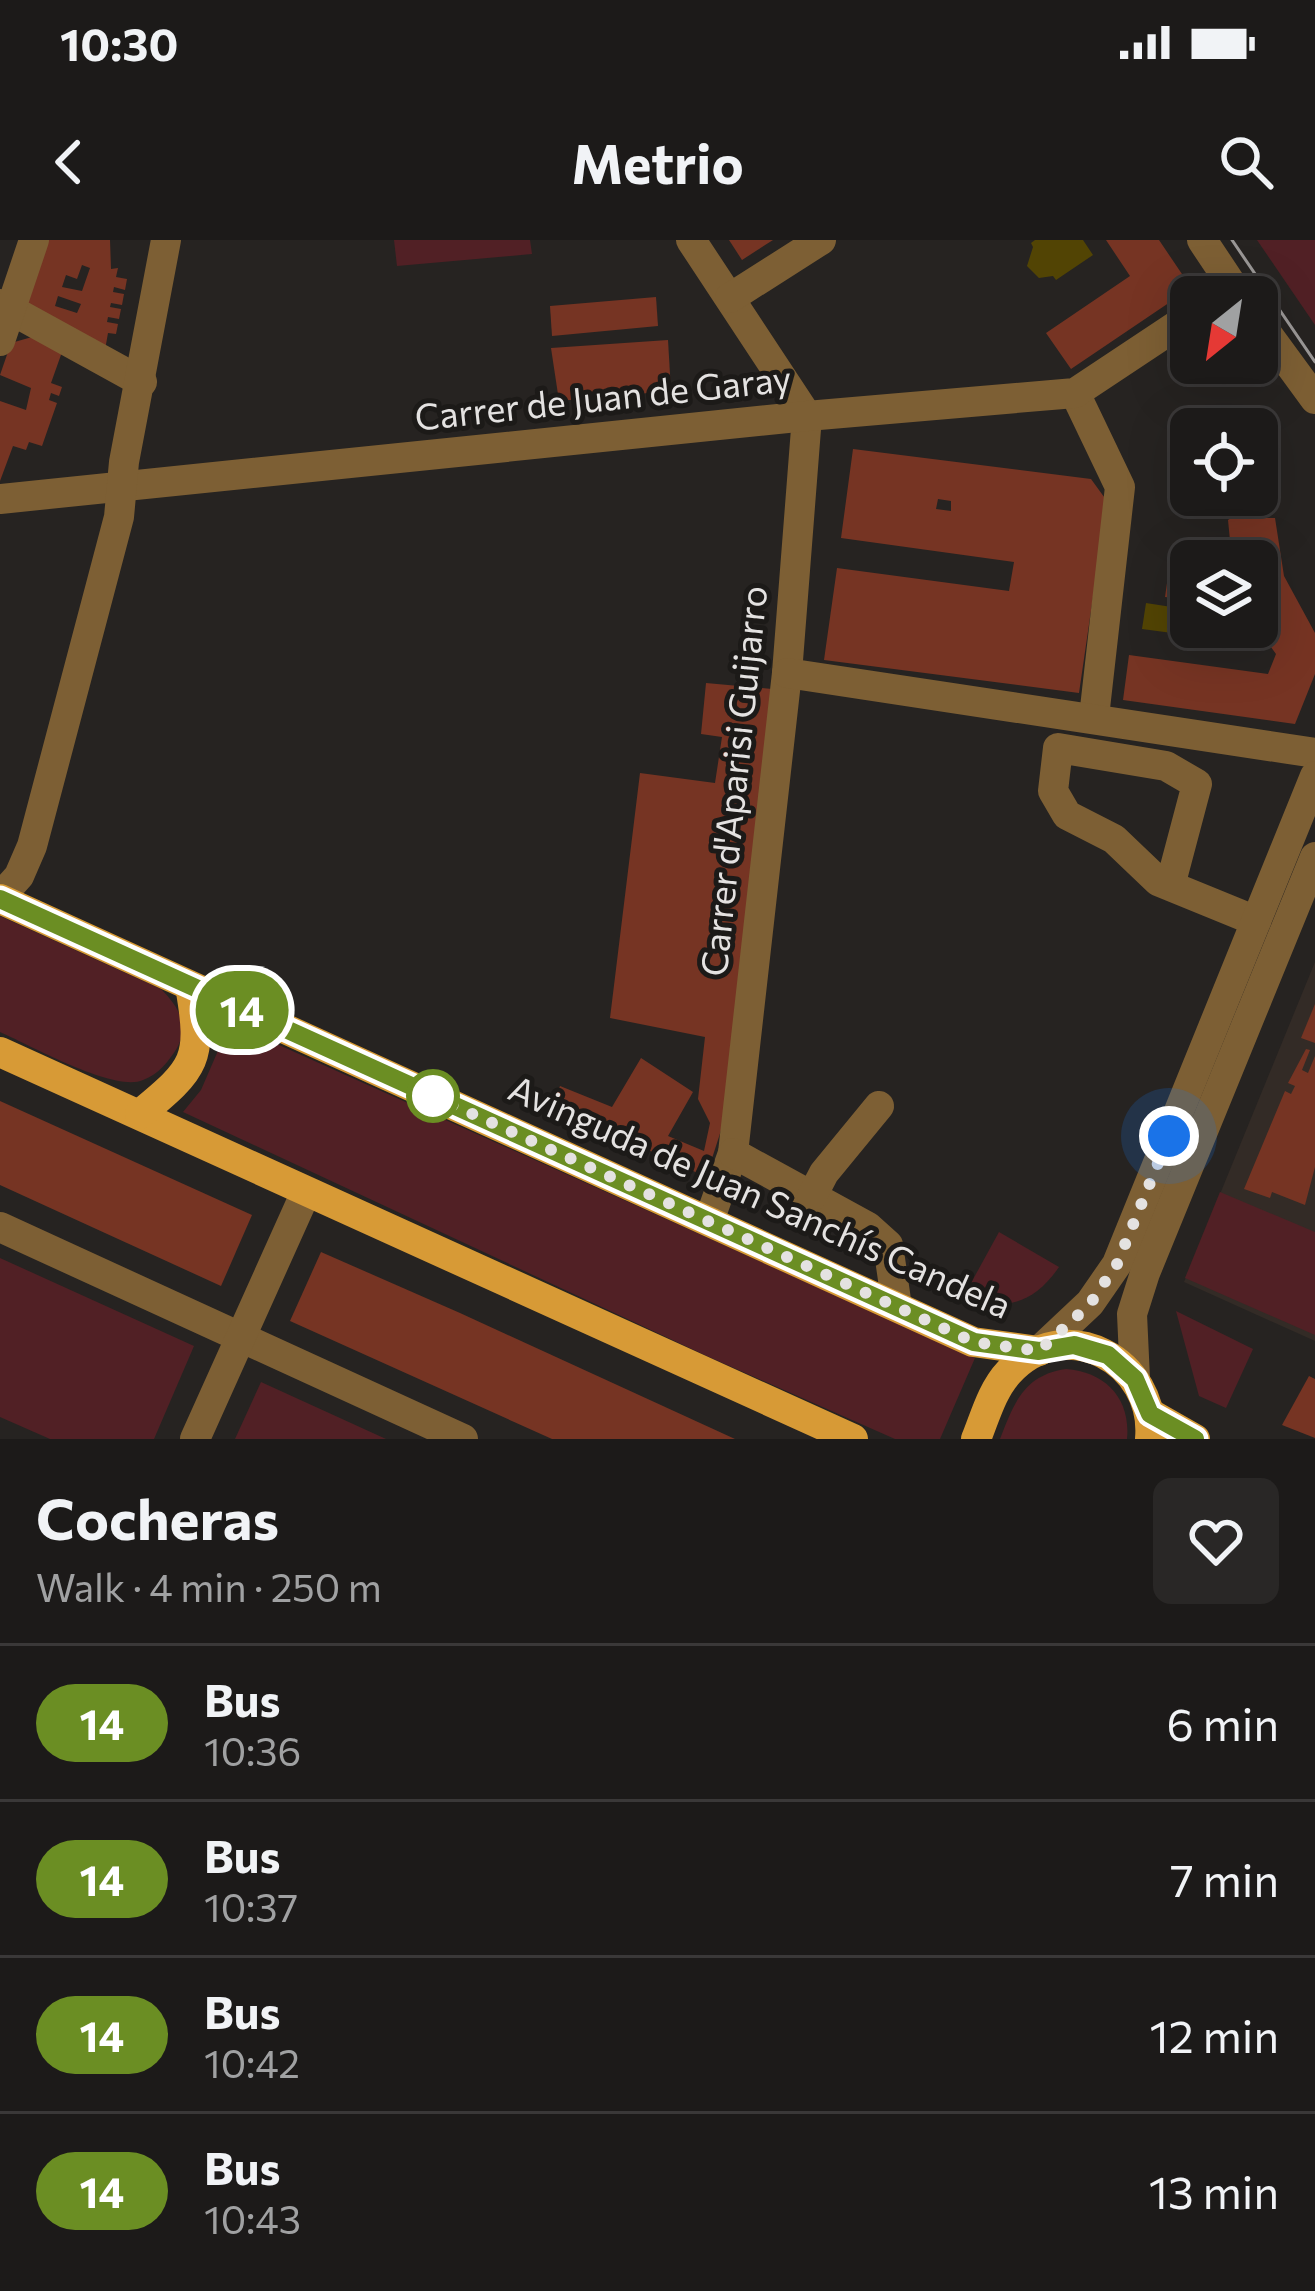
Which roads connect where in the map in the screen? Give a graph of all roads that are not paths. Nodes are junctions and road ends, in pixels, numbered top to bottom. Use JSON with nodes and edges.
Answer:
{"nodes":[{"id":1,"x":34,"y":240,"type":"edge"},
{"id":2,"x":166,"y":240,"type":"edge"},
{"id":3,"x":691,"y":240,"type":"edge"},
{"id":4,"x":821,"y":240,"type":"edge"},
{"id":5,"x":1202,"y":240,"type":"edge"},
{"id":6,"x":1221,"y":276,"type":"edge"},
{"id":7,"x":730,"y":298,"type":"junction"},
{"id":8,"x":5,"y":307,"type":"edge"},
{"id":9,"x":1170,"y":330,"type":"edge"},
{"id":10,"x":0,"y":341,"type":"edge"},
{"id":11,"x":1278,"y":349,"type":"edge"},
{"id":12,"x":142,"y":382,"type":"junction"},
{"id":13,"x":1075,"y":393,"type":"junction"},
{"id":14,"x":1315,"y":399,"type":"edge"},
{"id":15,"x":807,"y":416,"type":"junction"},
{"id":16,"x":122,"y":487,"type":"junction"},
{"id":17,"x":0,"y":499,"type":"edge"},
{"id":18,"x":788,"y":673,"type":"junction"},
{"id":19,"x":1098,"y":718,"type":"junction"},
{"id":20,"x":1096,"y":753,"type":"junction"},
{"id":21,"x":1315,"y":753,"type":"edge"},
{"id":22,"x":1315,"y":776,"type":"edge"},
{"id":23,"x":1314,"y":862,"type":"edge"},
{"id":24,"x":1170,"y":886,"type":"junction"},
{"id":25,"x":0,"y":898,"type":"edge"},
{"id":26,"x":1256,"y":921,"type":"junction"},
{"id":27,"x":190,"y":986,"type":"junction"},
{"id":28,"x":0,"y":1052,"type":"edge"},
{"id":29,"x":879,"y":1106,"type":"dead end"},
{"id":30,"x":140,"y":1114,"type":"junction"},
{"id":31,"x":733,"y":1154,"type":"junction"},
{"id":32,"x":306,"y":1192,"type":"junction"},
{"id":33,"x":812,"y":1196,"type":"junction"},
{"id":34,"x":709,"y":1221,"type":"junction"},
{"id":35,"x":0,"y":1227,"type":"edge"},
{"id":36,"x":897,"y":1307,"type":"junction"},
{"id":37,"x":241,"y":1339,"type":"junction"},
{"id":38,"x":1039,"y":1351,"type":"junction"},
{"id":39,"x":1135,"y":1379,"type":"junction"},
{"id":40,"x":794,"y":1426,"type":"edge"},
{"id":41,"x":1150,"y":1426,"type":"edge"},
{"id":42,"x":195,"y":1439,"type":"edge"},
{"id":43,"x":463,"y":1439,"type":"edge"},
{"id":44,"x":853,"y":1439,"type":"edge"},
{"id":45,"x":976,"y":1439,"type":"edge"},
{"id":46,"x":1195,"y":1439,"type":"edge"}],
"edges":[{"from":1,"to":8,"type":"street"},
{"from":2,"to":12,"type":"street"},
{"from":3,"to":7,"type":"street"},
{"from":4,"to":7,"type":"street"},
{"from":5,"to":6,"type":"street"},
{"from":7,"to":15,"type":"street"},
{"from":8,"to":10,"type":"street"},
{"from":8,"to":12,"type":"street"},
{"from":9,"to":13,"type":"street","name":"Carrer de Juan de Garay"},
{"from":11,"to":14,"type":"street"},
{"from":12,"to":16,"type":"street"},
{"from":13,"to":15,"type":"street","name":"Carrer de Juan de Garay"},
{"from":13,"to":19,"type":"street"},
{"from":15,"to":16,"type":"street","name":"Carrer de Juan de Garay"},
{"from":15,"to":18,"type":"street","name":"Carrer d'Aparisi Guijarro"},
{"from":16,"to":17,"type":"street","name":"Carrer de Juan de Garay"},
{"from":16,"to":25,"type":"street"},
{"from":18,"to":19,"type":"street"},
{"from":18,"to":31,"type":"street","name":"Carrer d'Aparisi Guijarro"},
{"from":19,"to":20,"type":"street"},
{"from":19,"to":21,"type":"street"},
{"from":20,"to":24,"type":"street"},
{"from":20,"to":24,"type":"street"},
{"from":22,"to":26,"type":"street"},
{"from":23,"to":39,"type":"street"},
{"from":24,"to":26,"type":"street"},
{"from":25,"to":27,"type":"main road","name":"Avinguda de Juan Sanchís Candela"},
{"from":26,"to":38,"type":"street"},
{"from":27,"to":30,"type":"main road"},
{"from":27,"to":34,"type":"main road","name":"Avinguda de Juan Sanchís Candela"},
{"from":28,"to":30,"type":"main road"},
{"from":29,"to":33,"type":"street"},
{"from":30,"to":32,"type":"main road"},
{"from":31,"to":33,"type":"street"},
{"from":31,"to":34,"type":"street","name":"Carrer d'Aparisi Guijarro"},
{"from":32,"to":37,"type":"street"},
{"from":32,"to":40,"type":"main road"},
{"from":33,"to":36,"type":"street"},
{"from":34,"to":36,"type":"main road","name":"Avinguda de Juan Sanchís Candela"},
{"from":35,"to":37,"type":"street"},
{"from":36,"to":38,"type":"main road","name":"Avinguda de Juan Sanchís Candela"},
{"from":37,"to":42,"type":"street"},
{"from":37,"to":43,"type":"street"},
{"from":38,"to":39,"type":"main road","name":"Avinguda de Juan Sanchís Candela"},
{"from":38,"to":45,"type":"main road"},
{"from":39,"to":41,"type":"main road"},
{"from":40,"to":44,"type":"main road"},
{"from":41,"to":46,"type":"main road"}]}
